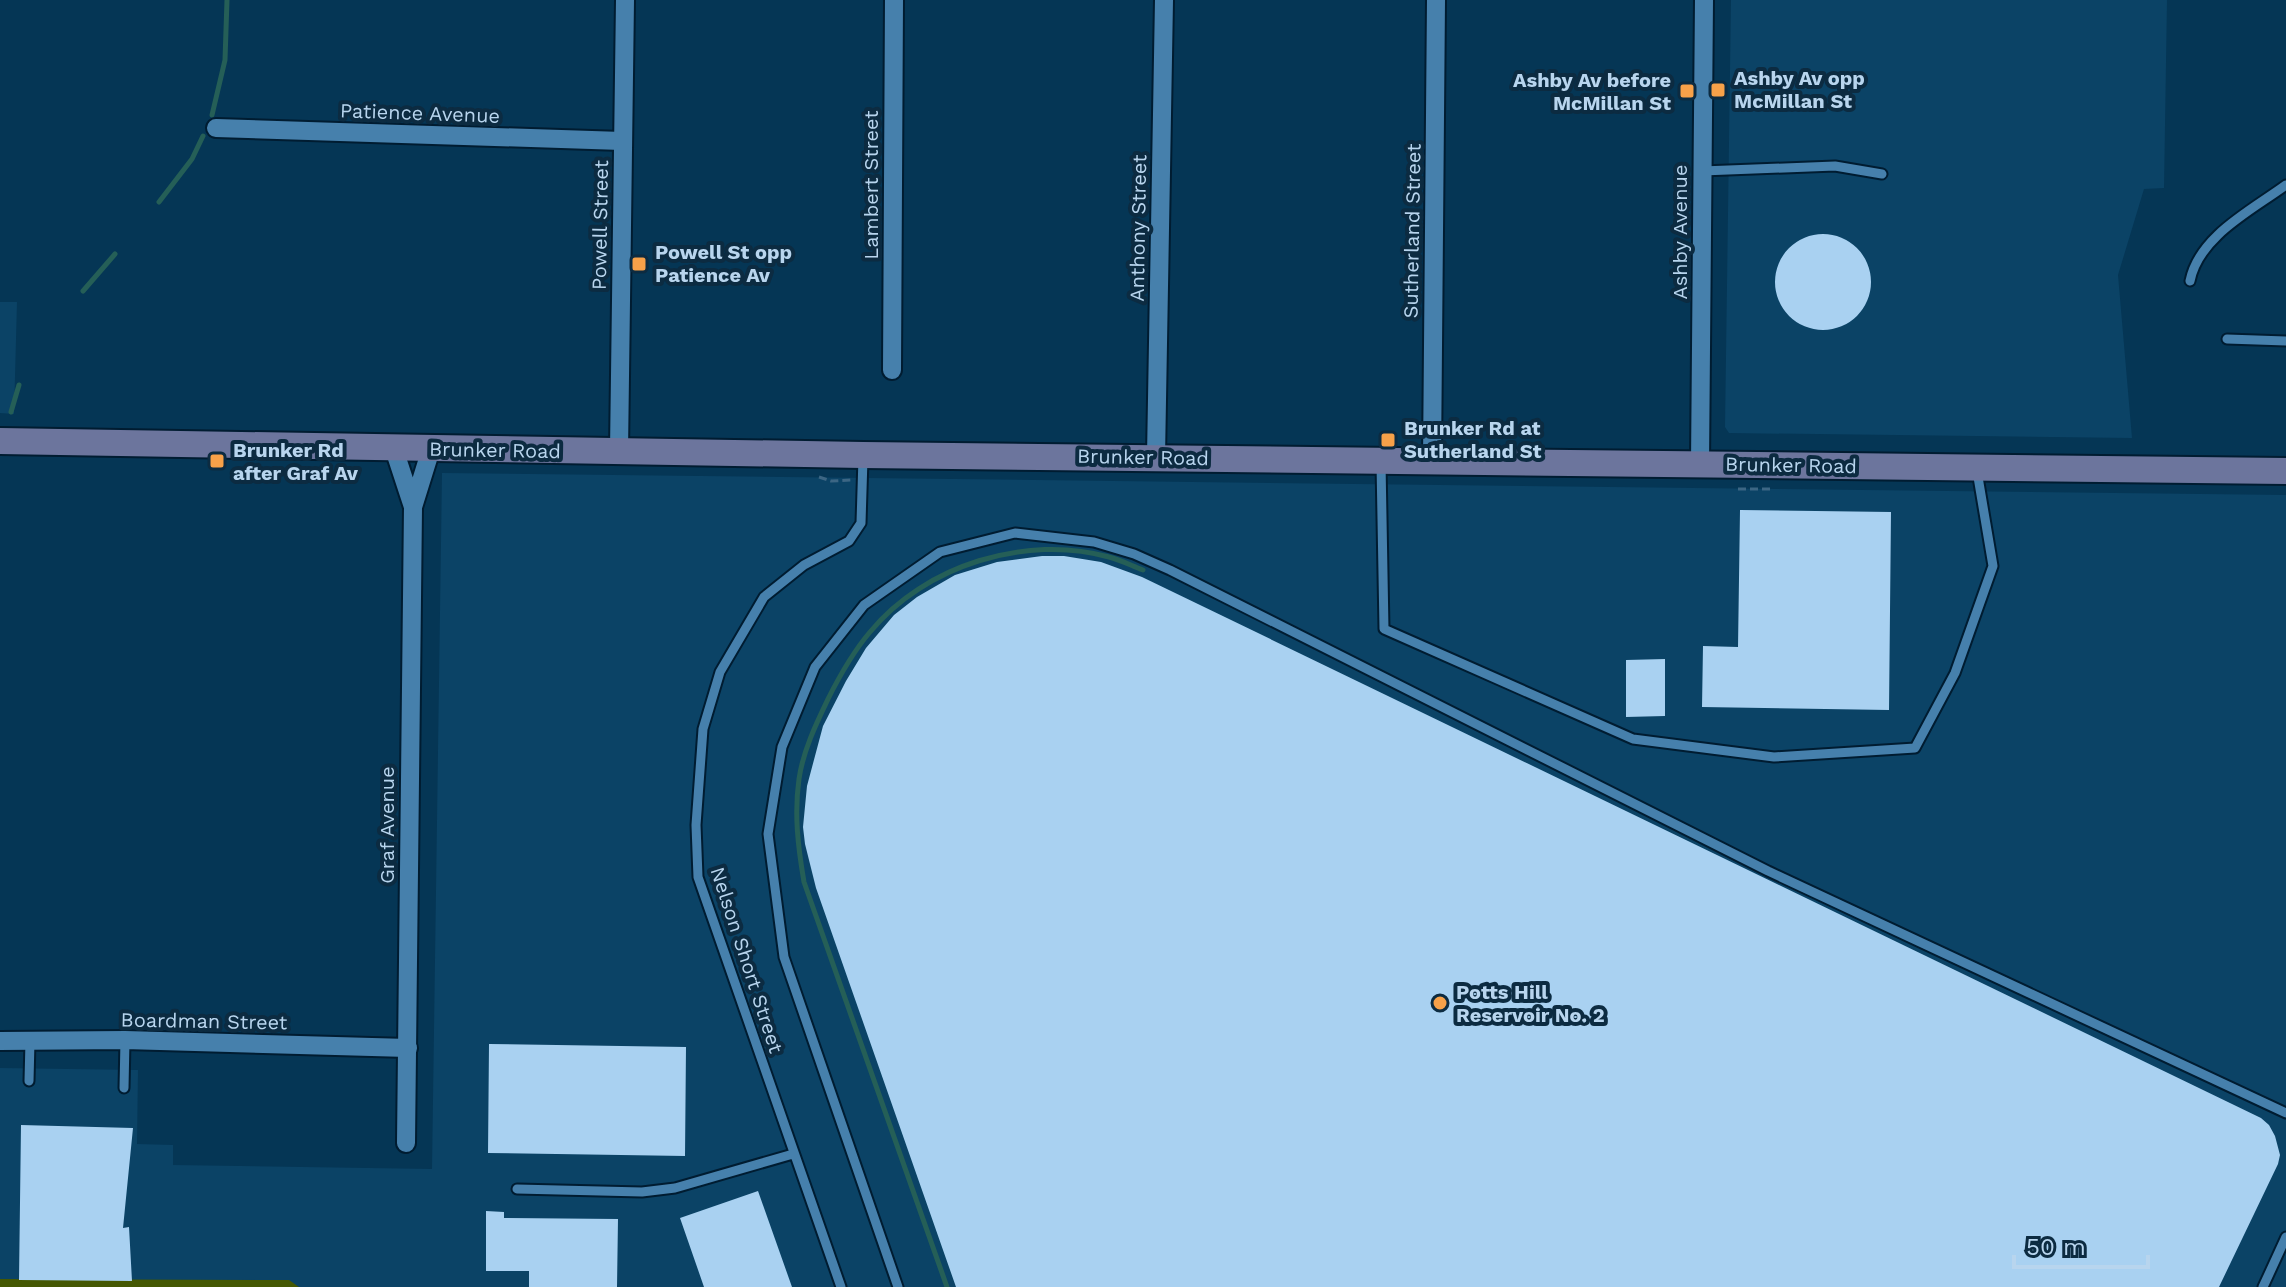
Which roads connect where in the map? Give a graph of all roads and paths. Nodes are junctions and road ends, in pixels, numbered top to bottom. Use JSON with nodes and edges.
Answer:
{"nodes":[{"id":1,"x":625,"y":0,"type":"edge"},
{"id":2,"x":894,"y":0,"type":"edge"},
{"id":3,"x":1164,"y":0,"type":"edge"},
{"id":4,"x":1436,"y":0,"type":"edge"},
{"id":5,"x":1704,"y":0,"type":"edge"},
{"id":6,"x":216,"y":128,"type":"dead end"},
{"id":7,"x":622,"y":141,"type":"junction"},
{"id":8,"x":1702,"y":171,"type":"junction"},
{"id":9,"x":1882,"y":174,"type":"dead end"},
{"id":10,"x":2286,"y":185,"type":"edge"},
{"id":11,"x":2190,"y":281,"type":"dead end"},
{"id":12,"x":2227,"y":339,"type":"dead end"},
{"id":13,"x":2286,"y":341,"type":"edge"},
{"id":14,"x":892,"y":370,"type":"dead end"},
{"id":15,"x":0,"y":441,"type":"edge"},
{"id":16,"x":394,"y":449,"type":"junction"},
{"id":17,"x":431,"y":449,"type":"junction"},
{"id":18,"x":619,"y":451,"type":"junction"},
{"id":19,"x":863,"y":455,"type":"junction"},
{"id":20,"x":1156,"y":457,"type":"junction"},
{"id":21,"x":1380,"y":460,"type":"junction"},
{"id":22,"x":1432,"y":461,"type":"junction"},
{"id":23,"x":1700,"y":464,"type":"junction"},
{"id":24,"x":1976,"y":468,"type":"junction"},
{"id":25,"x":2286,"y":471,"type":"edge"},
{"id":26,"x":413,"y":507,"type":"junction"},
{"id":27,"x":125,"y":1040,"type":"junction"},
{"id":28,"x":0,"y":1041,"type":"edge"},
{"id":29,"x":30,"y":1041,"type":"junction"},
{"id":30,"x":408,"y":1048,"type":"junction"},
{"id":31,"x":29,"y":1081,"type":"dead end"},
{"id":32,"x":124,"y":1088,"type":"dead end"},
{"id":33,"x":2286,"y":1113,"type":"edge"},
{"id":34,"x":406,"y":1143,"type":"dead end"},
{"id":35,"x":793,"y":1154,"type":"junction"},
{"id":36,"x":517,"y":1189,"type":"dead end"},
{"id":37,"x":2286,"y":1237,"type":"edge"},
{"id":38,"x":841,"y":1287,"type":"edge"},
{"id":39,"x":898,"y":1287,"type":"edge"},
{"id":40,"x":2263,"y":1287,"type":"edge"}],
"edges":[{"from":1,"to":7,"type":"street","name":"Powell Street"},
{"from":2,"to":14,"type":"street","name":"Lambert Street"},
{"from":3,"to":20,"type":"street","name":"Anthony Street"},
{"from":4,"to":22,"type":"street","name":"Sutherland Street"},
{"from":5,"to":8,"type":"street","name":"Ashby Avenue"},
{"from":6,"to":7,"type":"street","name":"Patience Avenue"},
{"from":7,"to":18,"type":"street","name":"Powell Street"},
{"from":8,"to":9,"type":"lane"},
{"from":8,"to":23,"type":"street","name":"Ashby Avenue"},
{"from":10,"to":11,"type":"lane"},
{"from":12,"to":13,"type":"lane"},
{"from":15,"to":16,"type":"main road","name":"Brunker Road"},
{"from":16,"to":17,"type":"main road","name":"Brunker Road"},
{"from":16,"to":26,"type":"street","name":"Graf Avenue"},
{"from":17,"to":18,"type":"main road","name":"Brunker Road"},
{"from":17,"to":26,"type":"street","name":"Graf Avenue"},
{"from":18,"to":19,"type":"main road","name":"Brunker Road"},
{"from":19,"to":20,"type":"main road","name":"Brunker Road"},
{"from":19,"to":35,"type":"lane","name":"Nelson Short Street"},
{"from":20,"to":21,"type":"main road","name":"Brunker Road"},
{"from":21,"to":22,"type":"main road","name":"Brunker Road"},
{"from":21,"to":24,"type":"lane"},
{"from":22,"to":23,"type":"main road","name":"Brunker Road"},
{"from":23,"to":24,"type":"main road","name":"Brunker Road"},
{"from":24,"to":25,"type":"main road","name":"Brunker Road"},
{"from":26,"to":30,"type":"street","name":"Graf Avenue"},
{"from":27,"to":29,"type":"street","name":"Boardman Street"},
{"from":27,"to":30,"type":"street","name":"Boardman Street"},
{"from":27,"to":32,"type":"lane"},
{"from":28,"to":29,"type":"street","name":"Boardman Street"},
{"from":29,"to":31,"type":"lane"},
{"from":30,"to":34,"type":"street","name":"Graf Avenue"},
{"from":33,"to":39,"type":"lane"},
{"from":35,"to":36,"type":"lane"},
{"from":35,"to":38,"type":"lane","name":"Nelson Short Street"},
{"from":37,"to":40,"type":"lane"}]}
